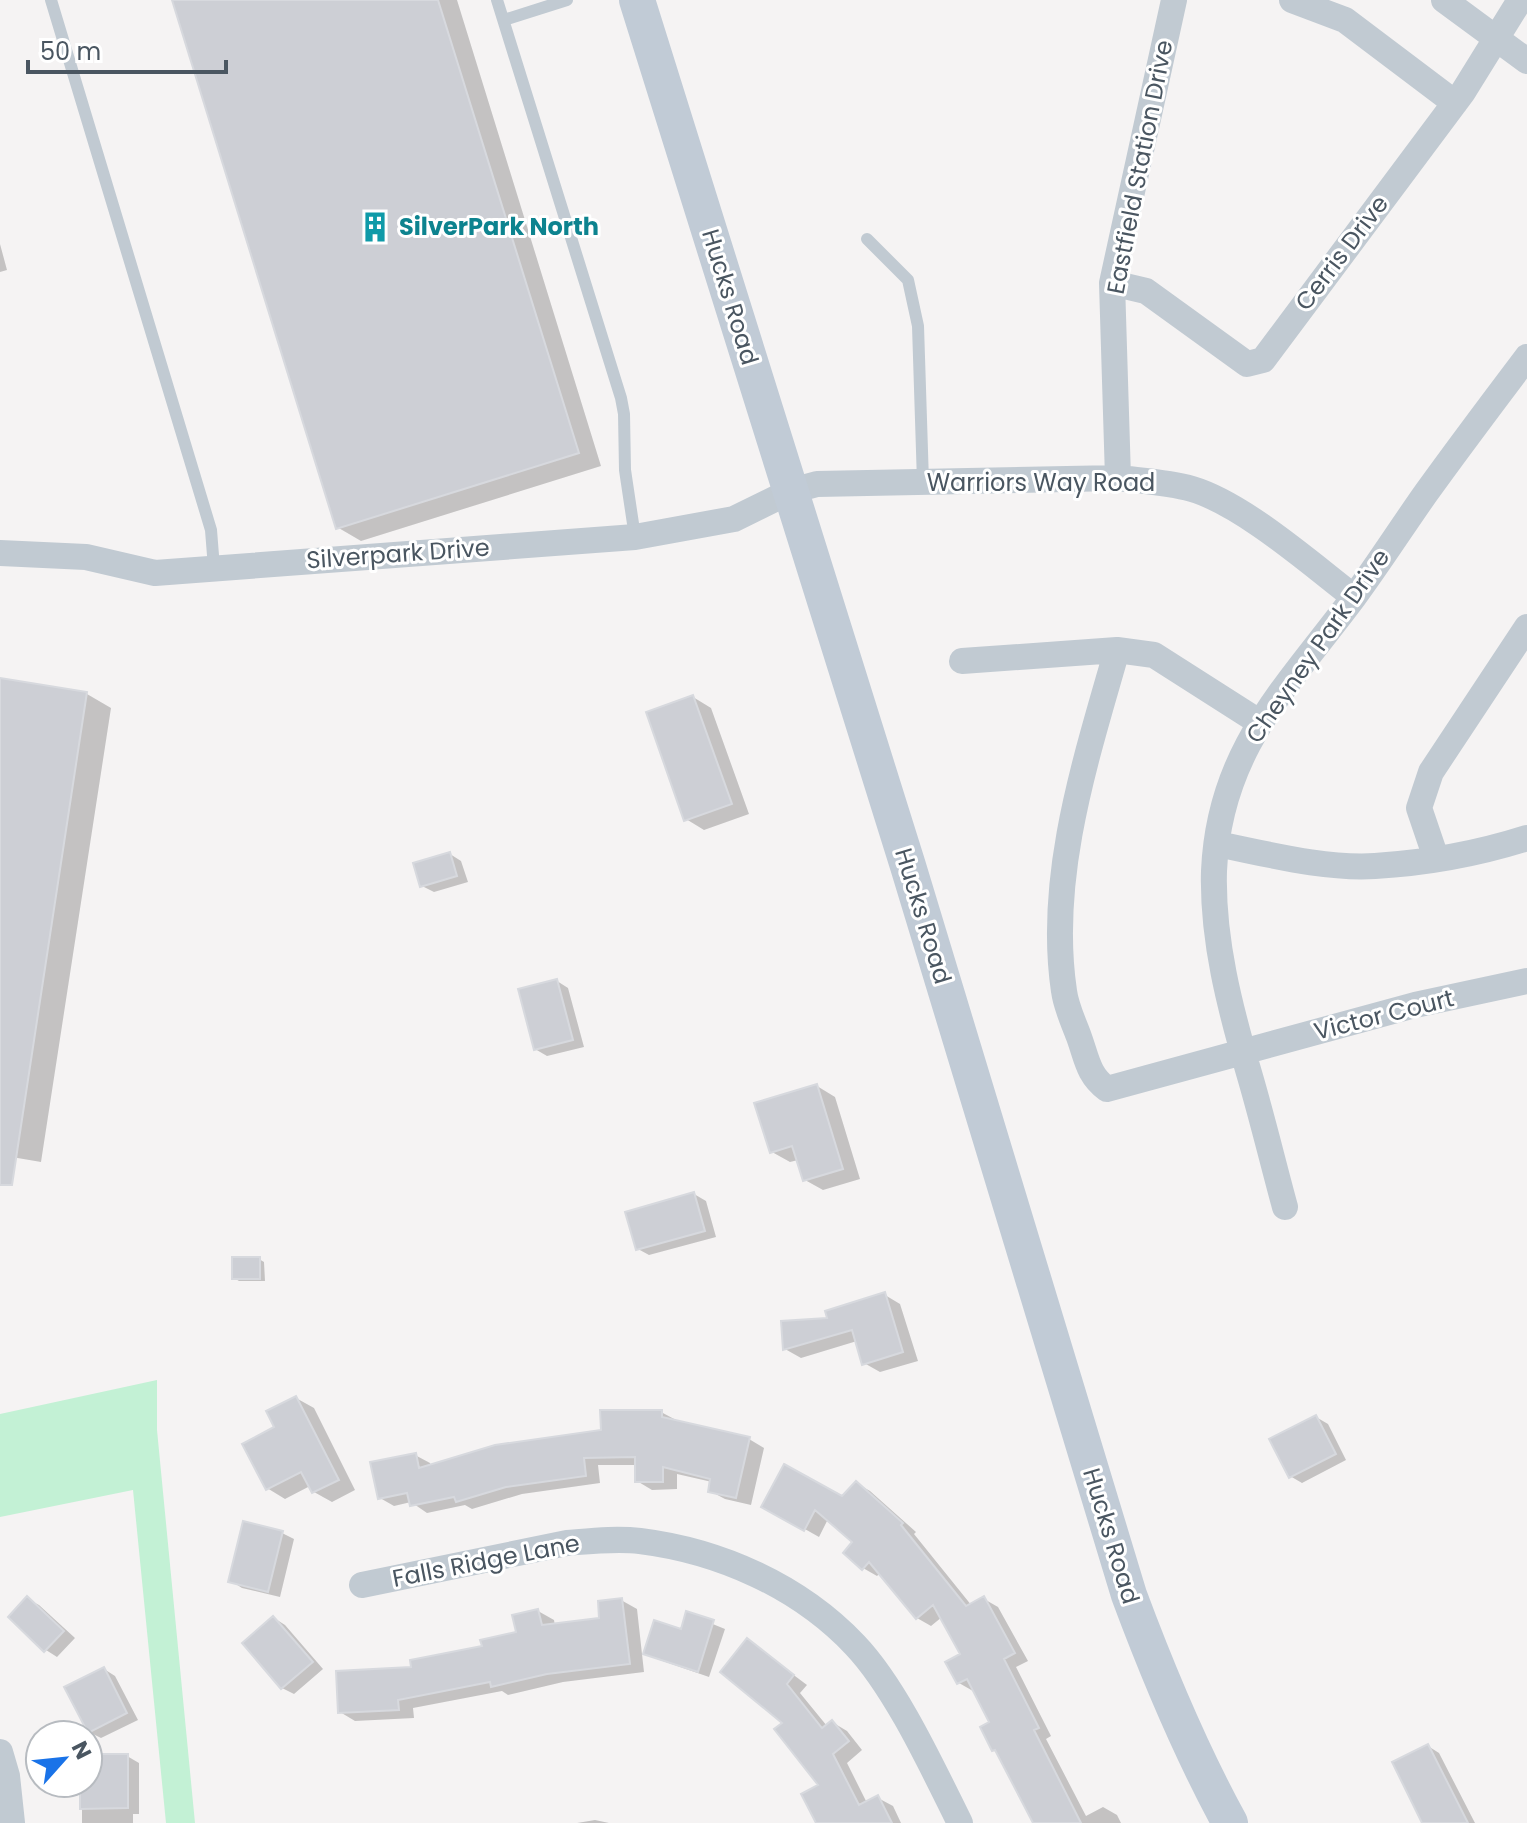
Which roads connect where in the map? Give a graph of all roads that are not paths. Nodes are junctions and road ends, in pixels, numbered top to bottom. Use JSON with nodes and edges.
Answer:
{"nodes":[{"id":1,"x":51,"y":0,"type":"edge"},
{"id":2,"x":497,"y":0,"type":"edge"},
{"id":3,"x":567,"y":0,"type":"edge"},
{"id":4,"x":637,"y":0,"type":"edge"},
{"id":5,"x":1174,"y":0,"type":"edge"},
{"id":6,"x":1292,"y":0,"type":"edge"},
{"id":7,"x":1444,"y":0,"type":"edge"},
{"id":8,"x":1520,"y":0,"type":"edge"},
{"id":9,"x":504,"y":20,"type":"junction"},
{"id":10,"x":1496,"y":38,"type":"junction"},
{"id":11,"x":1527,"y":61,"type":"edge"},
{"id":12,"x":1455,"y":103,"type":"junction"},
{"id":13,"x":867,"y":239,"type":"dead end"},
{"id":14,"x":1112,"y":283,"type":"junction"},
{"id":15,"x":1527,"y":357,"type":"edge"},
{"id":16,"x":1118,"y":478,"type":"junction"},
{"id":17,"x":923,"y":482,"type":"junction"},
{"id":18,"x":791,"y":491,"type":"junction"},
{"id":19,"x":635,"y":537,"type":"junction"},
{"id":20,"x":0,"y":553,"type":"edge"},
{"id":21,"x":214,"y":568,"type":"junction"},
{"id":22,"x":1354,"y":597,"type":"junction"},
{"id":23,"x":1527,"y":627,"type":"edge"},
{"id":24,"x":1117,"y":650,"type":"junction"},
{"id":25,"x":962,"y":661,"type":"dead end"},
{"id":26,"x":1259,"y":722,"type":"junction"},
{"id":27,"x":1527,"y":838,"type":"edge"},
{"id":28,"x":1217,"y":844,"type":"junction"},
{"id":29,"x":1436,"y":858,"type":"junction"},
{"id":30,"x":1527,"y":981,"type":"edge"},
{"id":31,"x":1242,"y":1051,"type":"junction"},
{"id":32,"x":1285,"y":1207,"type":"dead end"},
{"id":33,"x":362,"y":1585,"type":"dead end"},
{"id":34,"x":0,"y":1752,"type":"edge"},
{"id":35,"x":12,"y":1823,"type":"edge"},
{"id":36,"x":960,"y":1823,"type":"edge"},
{"id":37,"x":1230,"y":1823,"type":"edge"}],
"edges":[{"from":1,"to":21,"type":"lane"},
{"from":2,"to":9,"type":"lane"},
{"from":3,"to":9,"type":"lane"},
{"from":4,"to":18,"type":"main road","name":"Hucks Road"},
{"from":5,"to":14,"type":"street","name":"Eastfield Station Drive"},
{"from":6,"to":12,"type":"street"},
{"from":7,"to":10,"type":"street"},
{"from":8,"to":10,"type":"street","name":"Cerris Drive"},
{"from":9,"to":19,"type":"lane"},
{"from":10,"to":11,"type":"street"},
{"from":10,"to":12,"type":"street","name":"Cerris Drive"},
{"from":12,"to":14,"type":"street","name":"Cerris Drive"},
{"from":13,"to":17,"type":"lane"},
{"from":14,"to":16,"type":"street","name":"Eastfield Station Drive"},
{"from":15,"to":22,"type":"street","name":"Cheyney Park Drive"},
{"from":16,"to":17,"type":"street","name":"Warriors Way Road"},
{"from":16,"to":22,"type":"street","name":"Warriors Way Road"},
{"from":17,"to":18,"type":"street","name":"Warriors Way Road"},
{"from":18,"to":19,"type":"street","name":"Silverpark Drive"},
{"from":18,"to":37,"type":"main road","name":"Hucks Road"},
{"from":19,"to":21,"type":"street","name":"Silverpark Drive"},
{"from":20,"to":21,"type":"street","name":"Silverpark Drive"},
{"from":22,"to":26,"type":"street","name":"Cheyney Park Drive"},
{"from":23,"to":29,"type":"street"},
{"from":24,"to":25,"type":"street"},
{"from":24,"to":26,"type":"street"},
{"from":24,"to":31,"type":"street","name":"Victor Court"},
{"from":26,"to":28,"type":"street","name":"Cheyney Park Drive"},
{"from":27,"to":29,"type":"street"},
{"from":28,"to":29,"type":"street"},
{"from":28,"to":31,"type":"street","name":"Cheyney Park Drive"},
{"from":30,"to":31,"type":"street","name":"Victor Court"},
{"from":31,"to":32,"type":"street","name":"Cheyney Park Drive"},
{"from":33,"to":36,"type":"street","name":"Falls Ridge Lane"},
{"from":34,"to":35,"type":"street"}]}
